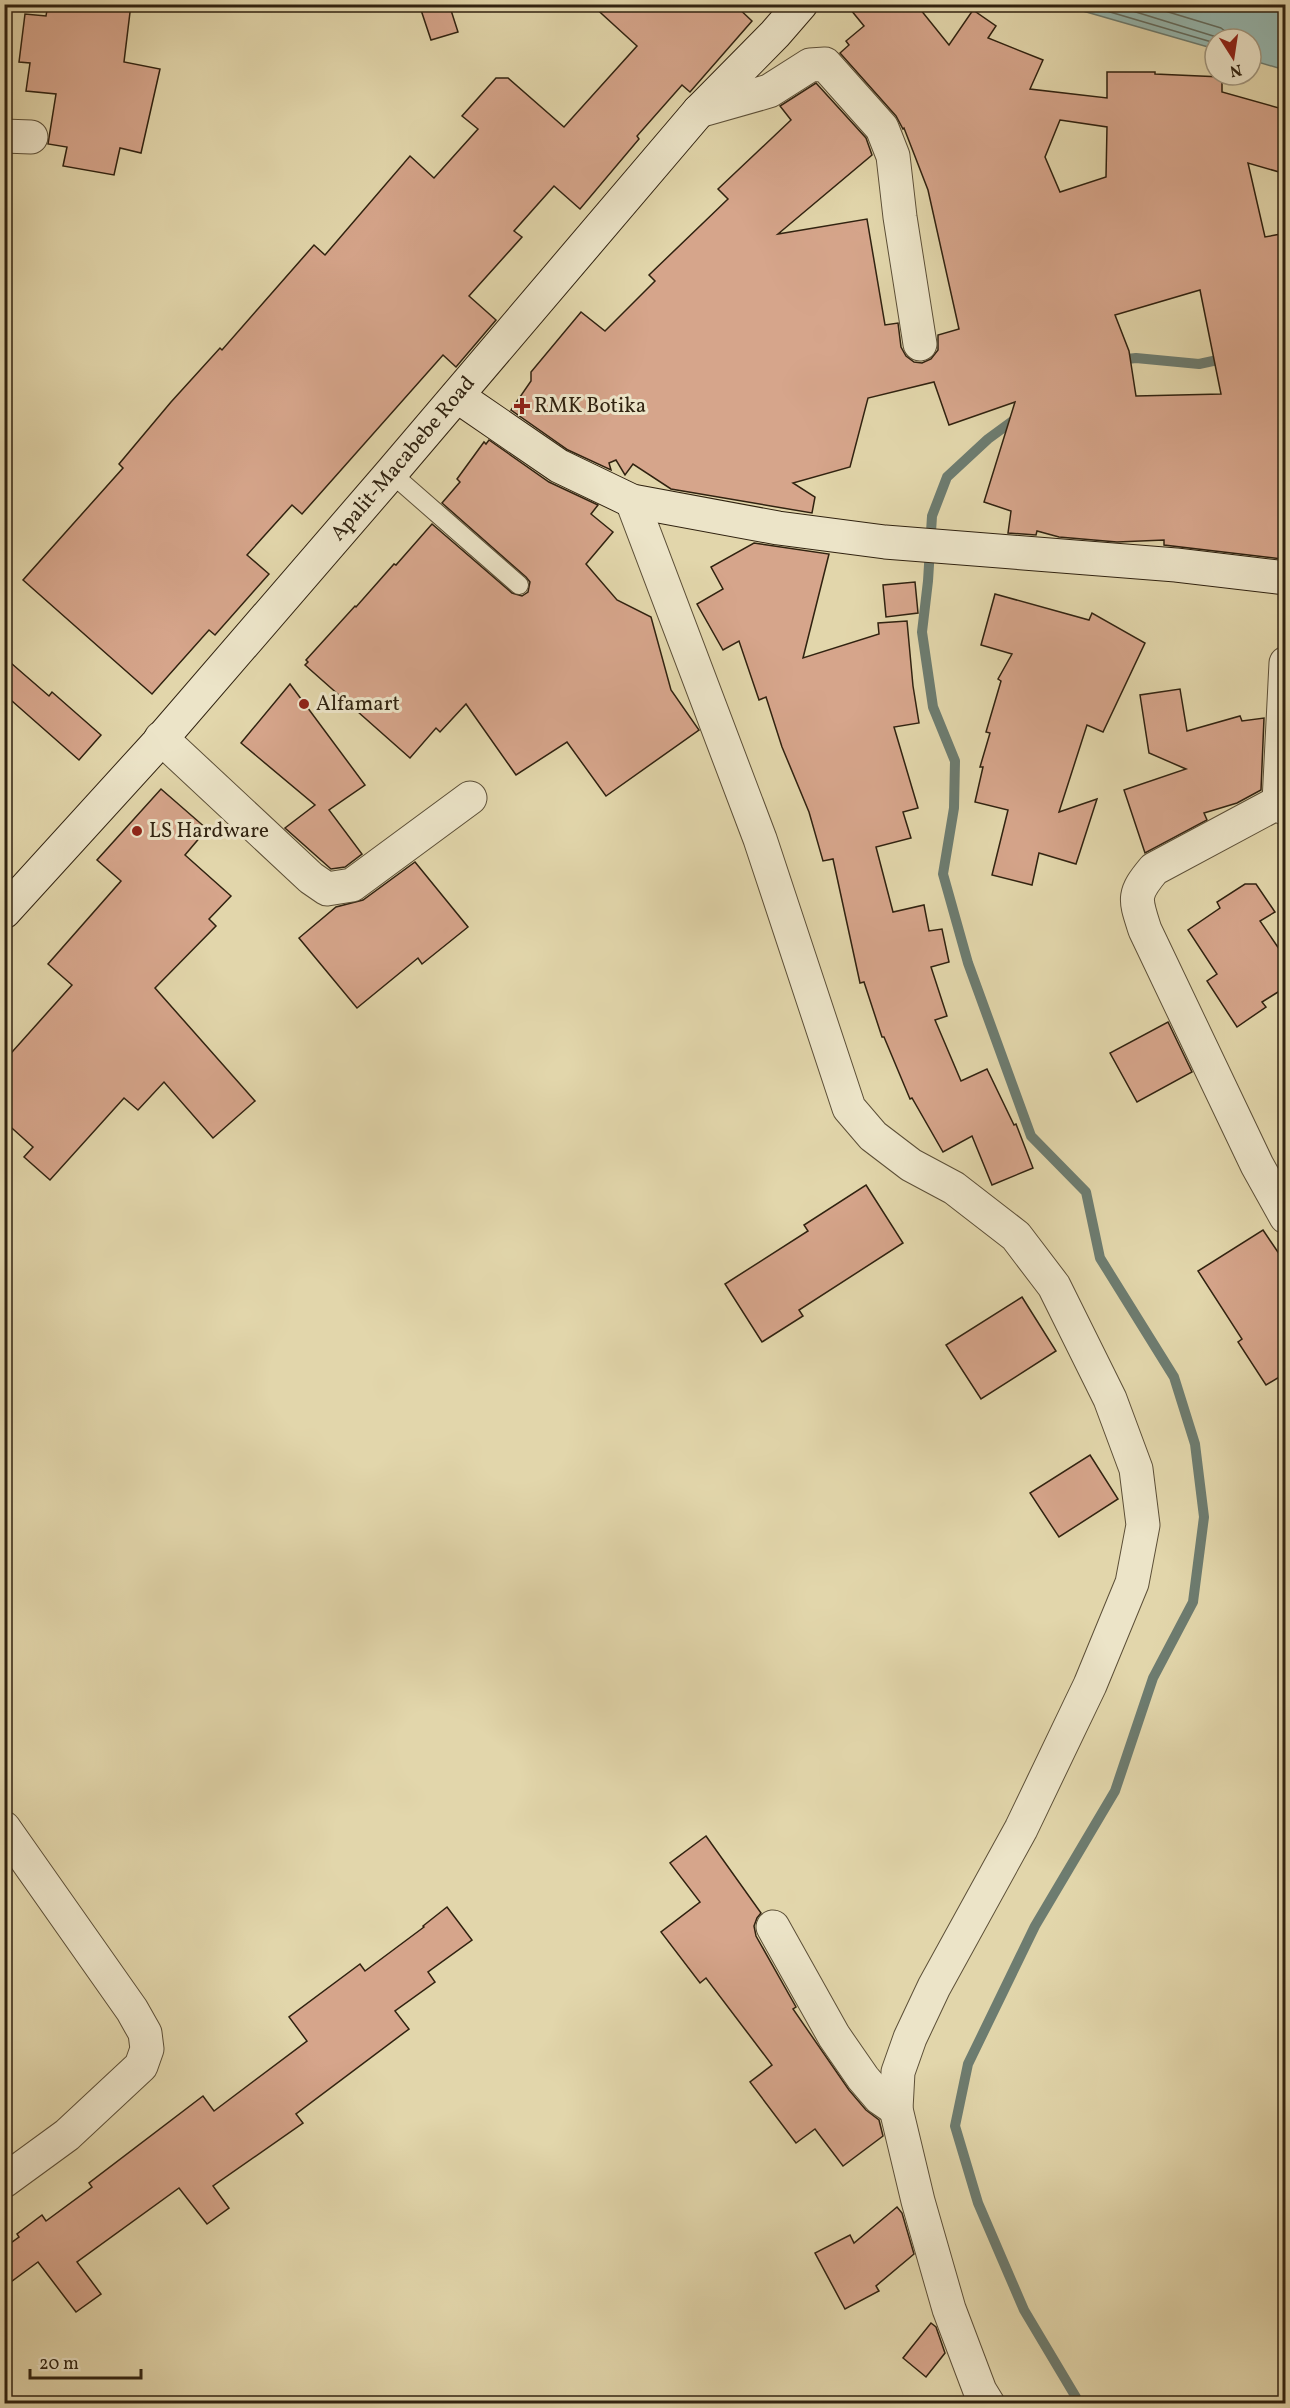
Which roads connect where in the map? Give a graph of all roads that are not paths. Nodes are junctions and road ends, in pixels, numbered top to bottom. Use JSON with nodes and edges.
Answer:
{"nodes":[{"id":1,"x":801,"y":4,"type":"edge"},
{"id":2,"x":699,"y":111,"type":"junction"},
{"id":3,"x":920,"y":344,"type":"dead end"},
{"id":4,"x":457,"y":396,"type":"junction"},
{"id":5,"x":391,"y":473,"type":"junction"},
{"id":6,"x":632,"y":501,"type":"junction"},
{"id":7,"x":1286,"y":578,"type":"edge"},
{"id":8,"x":519,"y":585,"type":"dead end"},
{"id":9,"x":1286,"y":663,"type":"edge"},
{"id":10,"x":161,"y":738,"type":"junction"},
{"id":11,"x":470,"y":798,"type":"dead end"},
{"id":12,"x":1282,"y":805,"type":"edge"},
{"id":13,"x":4,"y":912,"type":"edge"},
{"id":14,"x":1286,"y":1217,"type":"edge"},
{"id":15,"x":4,"y":1828,"type":"edge"},
{"id":16,"x":773,"y":1927,"type":"dead end"},
{"id":17,"x":896,"y":2109,"type":"junction"},
{"id":18,"x":4,"y":2181,"type":"edge"},
{"id":19,"x":988,"y":2403,"type":"edge"}],
"edges":[{"from":1,"to":2,"type":"street","name":"Apalit-Macabebe Road"},
{"from":2,"to":3,"type":"street"},
{"from":2,"to":4,"type":"street","name":"Apalit-Macabebe Road"},
{"from":4,"to":5,"type":"street","name":"Apalit-Macabebe Road"},
{"from":4,"to":6,"type":"street"},
{"from":5,"to":8,"type":"lane"},
{"from":5,"to":10,"type":"street","name":"Apalit-Macabebe Road"},
{"from":6,"to":7,"type":"street"},
{"from":6,"to":17,"type":"street"},
{"from":9,"to":12,"type":"street"},
{"from":10,"to":11,"type":"street"},
{"from":10,"to":13,"type":"street","name":"Apalit-Macabebe Road"},
{"from":12,"to":14,"type":"street"},
{"from":15,"to":18,"type":"street"},
{"from":16,"to":17,"type":"street"},
{"from":17,"to":19,"type":"street"}]}
